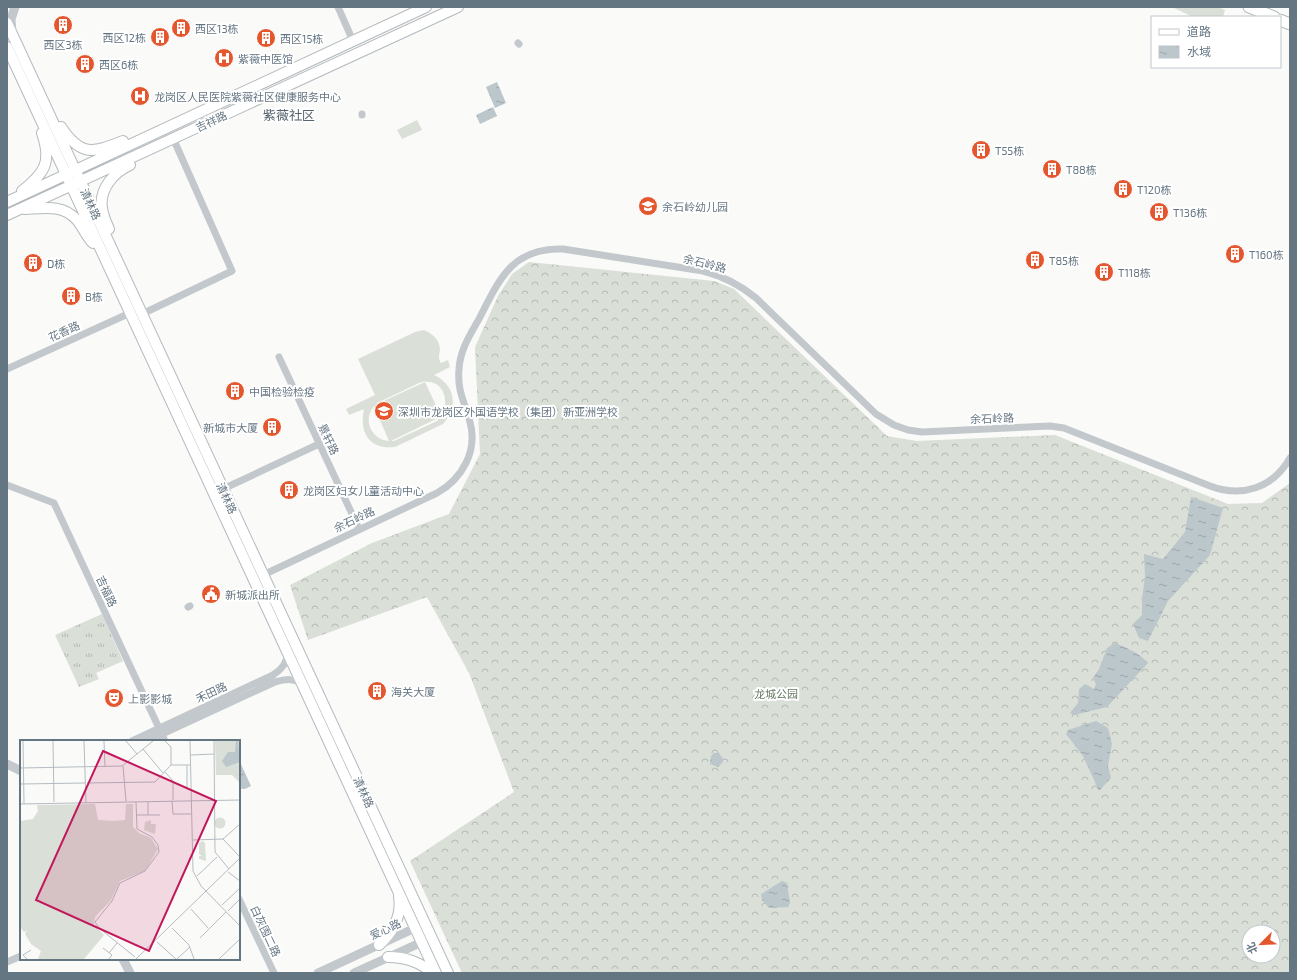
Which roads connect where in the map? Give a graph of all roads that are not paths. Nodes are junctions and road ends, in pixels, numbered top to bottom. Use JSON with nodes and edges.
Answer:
{"nodes":[{"id":1,"x":14,"y":7,"type":"edge"},
{"id":2,"x":338,"y":7,"type":"edge"},
{"id":3,"x":426,"y":7,"type":"edge"},
{"id":4,"x":458,"y":7,"type":"edge"},
{"id":5,"x":1249,"y":7,"type":"edge"},
{"id":6,"x":7,"y":10,"type":"edge"},
{"id":7,"x":1272,"y":16,"type":"edge"},
{"id":8,"x":7,"y":23,"type":"edge"},
{"id":9,"x":12,"y":35,"type":"junction"},
{"id":10,"x":353,"y":41,"type":"junction"},
{"id":11,"x":7,"y":47,"type":"edge"},
{"id":12,"x":42,"y":109,"type":"junction"},
{"id":13,"x":174,"y":138,"type":"junction"},
{"id":14,"x":139,"y":141,"type":"junction"},
{"id":15,"x":145,"y":151,"type":"junction"},
{"id":16,"x":71,"y":172,"type":"junction"},
{"id":17,"x":76,"y":183,"type":"junction"},
{"id":18,"x":10,"y":201,"type":"edge"},
{"id":19,"x":18,"y":210,"type":"junction"},
{"id":20,"x":7,"y":215,"type":"edge"},
{"id":21,"x":106,"y":250,"type":"junction"},
{"id":22,"x":110,"y":269,"type":"junction"},
{"id":23,"x":126,"y":280,"type":"junction"},
{"id":24,"x":130,"y":313,"type":"junction"},
{"id":25,"x":142,"y":314,"type":"junction"},
{"id":26,"x":279,"y":357,"type":"dead end"},
{"id":27,"x":7,"y":369,"type":"edge"},
{"id":28,"x":319,"y":444,"type":"junction"},
{"id":29,"x":1290,"y":458,"type":"edge"},
{"id":30,"x":7,"y":485,"type":"edge"},
{"id":31,"x":223,"y":489,"type":"junction"},
{"id":32,"x":359,"y":529,"type":"junction"},
{"id":33,"x":263,"y":575,"type":"junction"},
{"id":34,"x":288,"y":652,"type":"junction"},
{"id":35,"x":302,"y":684,"type":"junction"},
{"id":36,"x":162,"y":735,"type":"edge"},
{"id":37,"x":137,"y":740,"type":"edge"},
{"id":38,"x":150,"y":740,"type":"edge"},
{"id":39,"x":7,"y":764,"type":"edge"},
{"id":40,"x":7,"y":770,"type":"edge"},
{"id":41,"x":20,"y":770,"type":"edge"},
{"id":42,"x":20,"y":776,"type":"edge"},
{"id":43,"x":397,"y":888,"type":"junction"},
{"id":44,"x":240,"y":901,"type":"edge"},
{"id":45,"x":415,"y":928,"type":"junction"},
{"id":46,"x":428,"y":930,"type":"junction"},
{"id":47,"x":422,"y":942,"type":"junction"},
{"id":48,"x":379,"y":945,"type":"junction"},
{"id":49,"x":20,"y":956,"type":"edge"},
{"id":50,"x":388,"y":957,"type":"junction"},
{"id":51,"x":124,"y":960,"type":"edge"},
{"id":52,"x":130,"y":960,"type":"edge"},
{"id":53,"x":7,"y":962,"type":"edge"},
{"id":54,"x":130,"y":973,"type":"edge"},
{"id":55,"x":136,"y":973,"type":"edge"},
{"id":56,"x":274,"y":973,"type":"edge"},
{"id":57,"x":318,"y":973,"type":"edge"},
{"id":58,"x":354,"y":973,"type":"edge"},
{"id":59,"x":433,"y":973,"type":"edge"},
{"id":60,"x":436,"y":973,"type":"edge"},
{"id":61,"x":448,"y":973,"type":"edge"}],
"edges":[{"from":1,"to":6,"type":"street"},
{"from":1,"to":9,"type":"street"},
{"from":2,"to":10,"type":"street"},
{"from":3,"to":10,"type":"main road","name":"吉祥路"},
{"from":4,"to":13,"type":"main road","name":"吉祥路"},
{"from":5,"to":7,"type":"main road"},
{"from":8,"to":9,"type":"main road","name":"清林路"},
{"from":9,"to":12,"type":"main road","name":"清林路"},
{"from":10,"to":14,"type":"main road","name":"吉祥路"},
{"from":11,"to":12,"type":"main road","name":"清林路"},
{"from":12,"to":14,"type":"main road"},
{"from":12,"to":16,"type":"main road","name":"清林路"},
{"from":12,"to":18,"type":"main road"},
{"from":13,"to":15,"type":"main road","name":"吉祥路"},
{"from":13,"to":25,"type":"street"},
{"from":14,"to":16,"type":"main road","name":"吉祥路"},
{"from":15,"to":17,"type":"main road","name":"吉祥路"},
{"from":15,"to":21,"type":"main road"},
{"from":16,"to":17,"type":"main road","name":"清林路"},
{"from":16,"to":18,"type":"main road","name":"吉祥路"},
{"from":17,"to":19,"type":"main road","name":"吉祥路"},
{"from":17,"to":21,"type":"main road","name":"清林路"},
{"from":19,"to":20,"type":"main road","name":"吉祥路"},
{"from":19,"to":21,"type":"main road"},
{"from":21,"to":22,"type":"main road","name":"清林路"},
{"from":21,"to":23,"type":"main road","name":"清林路"},
{"from":22,"to":23,"type":"main road"},
{"from":22,"to":24,"type":"main road","name":"清林路"},
{"from":23,"to":25,"type":"main road","name":"清林路"},
{"from":24,"to":27,"type":"street","name":"花香路"},
{"from":24,"to":34,"type":"main road","name":"清林路"},
{"from":25,"to":31,"type":"main road","name":"清林路"},
{"from":26,"to":28,"type":"street","name":"景轩路"},
{"from":28,"to":31,"type":"street"},
{"from":28,"to":32,"type":"street","name":"景轩路"},
{"from":29,"to":32,"type":"street","name":"余石岭路"},
{"from":30,"to":36,"type":"street","name":"吉福路"},
{"from":31,"to":33,"type":"main road","name":"清林路"},
{"from":32,"to":33,"type":"street","name":"余石岭路"},
{"from":33,"to":46,"type":"main road","name":"清林路"},
{"from":34,"to":35,"type":"main road","name":"清林路"},
{"from":34,"to":36,"type":"street","name":"禾田路"},
{"from":35,"to":36,"type":"street","name":"禾田路"},
{"from":35,"to":43,"type":"main road","name":"清林路"},
{"from":36,"to":37,"type":"street","name":"禾田路"},
{"from":36,"to":38,"type":"street","name":"禾田路"},
{"from":39,"to":41,"type":"street"},
{"from":40,"to":42,"type":"street"},
{"from":43,"to":45,"type":"main road","name":"清林路"},
{"from":43,"to":48,"type":"main road"},
{"from":44,"to":56,"type":"street","name":"白灰围二路"},
{"from":45,"to":46,"type":"street","name":"爱心路"},
{"from":45,"to":47,"type":"main road","name":"清林路"},
{"from":45,"to":48,"type":"street","name":"爱心路"},
{"from":46,"to":47,"type":"street"},
{"from":46,"to":61,"type":"main road","name":"清林路"},
{"from":47,"to":50,"type":"street"},
{"from":47,"to":60,"type":"main road","name":"清林路"},
{"from":48,"to":57,"type":"street","name":"爱心路"},
{"from":49,"to":53,"type":"street"},
{"from":50,"to":58,"type":"street"},
{"from":50,"to":59,"type":"main road"},
{"from":51,"to":54,"type":"street"},
{"from":52,"to":55,"type":"street"}]}
